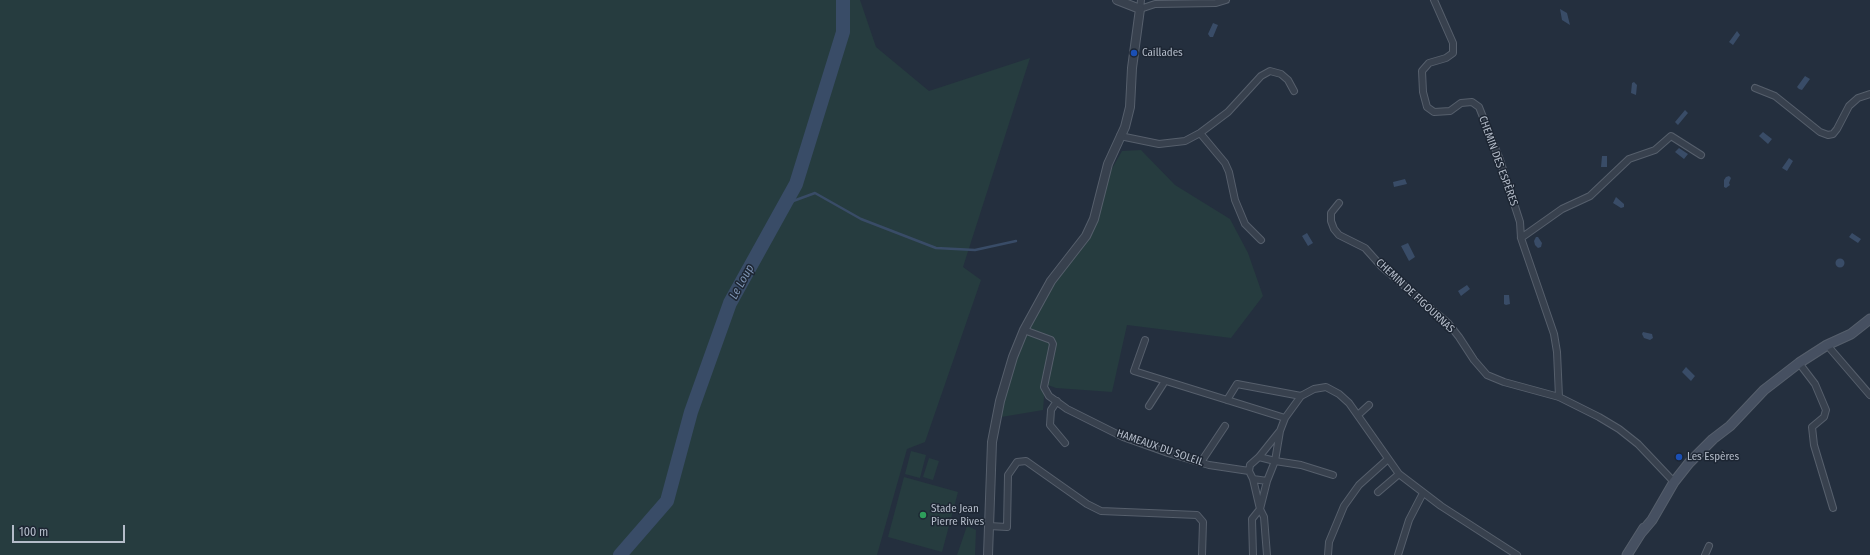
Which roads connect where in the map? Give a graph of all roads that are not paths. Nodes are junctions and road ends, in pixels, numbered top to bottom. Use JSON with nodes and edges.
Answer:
{"nodes":[{"id":1,"x":1117,"y":0,"type":"edge"},
{"id":2,"x":1141,"y":0,"type":"edge"},
{"id":3,"x":1226,"y":0,"type":"edge"},
{"id":4,"x":1434,"y":0,"type":"edge"},
{"id":5,"x":1140,"y":9,"type":"junction"},
{"id":6,"x":1755,"y":88,"type":"dead end"},
{"id":7,"x":1294,"y":91,"type":"dead end"},
{"id":8,"x":1870,"y":94,"type":"edge"},
{"id":9,"x":1200,"y":133,"type":"junction"},
{"id":10,"x":1120,"y":136,"type":"junction"},
{"id":11,"x":1701,"y":155,"type":"dead end"},
{"id":12,"x":1339,"y":203,"type":"dead end"},
{"id":13,"x":1521,"y":238,"type":"junction"},
{"id":14,"x":1261,"y":240,"type":"dead end"},
{"id":15,"x":1870,"y":319,"type":"edge"},
{"id":16,"x":1024,"y":330,"type":"junction"},
{"id":17,"x":1145,"y":340,"type":"dead end"},
{"id":18,"x":1827,"y":346,"type":"junction"},
{"id":19,"x":1798,"y":363,"type":"junction"},
{"id":20,"x":1165,"y":381,"type":"junction"},
{"id":21,"x":1870,"y":395,"type":"edge"},
{"id":22,"x":1301,"y":396,"type":"junction"},
{"id":23,"x":1559,"y":397,"type":"junction"},
{"id":24,"x":1227,"y":400,"type":"junction"},
{"id":25,"x":1057,"y":401,"type":"junction"},
{"id":26,"x":1369,"y":405,"type":"dead end"},
{"id":27,"x":1149,"y":406,"type":"dead end"},
{"id":28,"x":1358,"y":415,"type":"junction"},
{"id":29,"x":1285,"y":418,"type":"junction"},
{"id":30,"x":1225,"y":426,"type":"dead end"},
{"id":31,"x":1280,"y":431,"type":"junction"},
{"id":32,"x":1065,"y":443,"type":"dead end"},
{"id":33,"x":1259,"y":457,"type":"junction"},
{"id":34,"x":1388,"y":459,"type":"junction"},
{"id":35,"x":1275,"y":461,"type":"junction"},
{"id":36,"x":1201,"y":462,"type":"junction"},
{"id":37,"x":1249,"y":471,"type":"junction"},
{"id":38,"x":1399,"y":474,"type":"junction"},
{"id":39,"x":1333,"y":475,"type":"dead end"},
{"id":40,"x":1253,"y":479,"type":"junction"},
{"id":41,"x":1673,"y":480,"type":"junction"},
{"id":42,"x":1267,"y":482,"type":"junction"},
{"id":43,"x":1378,"y":492,"type":"dead end"},
{"id":44,"x":1423,"y":493,"type":"junction"},
{"id":45,"x":1833,"y":508,"type":"dead end"},
{"id":46,"x":1260,"y":509,"type":"junction"},
{"id":47,"x":989,"y":526,"type":"junction"},
{"id":48,"x":1709,"y":546,"type":"dead end"},
{"id":49,"x":1514,"y":554,"type":"edge"},
{"id":50,"x":988,"y":555,"type":"edge"},
{"id":51,"x":1202,"y":555,"type":"edge"},
{"id":52,"x":1253,"y":555,"type":"edge"},
{"id":53,"x":1267,"y":555,"type":"edge"},
{"id":54,"x":1328,"y":555,"type":"edge"},
{"id":55,"x":1398,"y":555,"type":"edge"},
{"id":56,"x":1627,"y":555,"type":"edge"},
{"id":57,"x":1705,"y":555,"type":"edge"}],
"edges":[{"from":1,"to":5,"type":"street"},
{"from":2,"to":5,"type":"street"},
{"from":3,"to":5,"type":"street"},
{"from":4,"to":13,"type":"street","name":"CHEMIN DES ESPÈRES"},
{"from":5,"to":10,"type":"street"},
{"from":6,"to":8,"type":"street"},
{"from":7,"to":9,"type":"street"},
{"from":9,"to":10,"type":"street"},
{"from":9,"to":14,"type":"street"},
{"from":10,"to":16,"type":"street"},
{"from":11,"to":13,"type":"street"},
{"from":12,"to":23,"type":"street","name":"CHEMIN DE FIGOURNAS"},
{"from":13,"to":23,"type":"street","name":"CHEMIN DES ESPÈRES"},
{"from":15,"to":18,"type":"main road"},
{"from":16,"to":25,"type":"street","name":"HAMEAUX DU SOLEIL"},
{"from":16,"to":47,"type":"street"},
{"from":17,"to":20,"type":"street"},
{"from":18,"to":19,"type":"main road"},
{"from":18,"to":21,"type":"street"},
{"from":19,"to":41,"type":"main road"},
{"from":19,"to":45,"type":"street"},
{"from":20,"to":24,"type":"street"},
{"from":20,"to":27,"type":"street"},
{"from":22,"to":24,"type":"street"},
{"from":22,"to":28,"type":"street"},
{"from":22,"to":29,"type":"street"},
{"from":23,"to":41,"type":"street","name":"CHEMIN DE FIGOURNAS"},
{"from":24,"to":29,"type":"street"},
{"from":25,"to":32,"type":"street"},
{"from":25,"to":36,"type":"street","name":"HAMEAUX DU SOLEIL"},
{"from":26,"to":28,"type":"street"},
{"from":28,"to":34,"type":"street"},
{"from":29,"to":31,"type":"street"},
{"from":30,"to":36,"type":"street"},
{"from":31,"to":33,"type":"street"},
{"from":31,"to":35,"type":"street"},
{"from":33,"to":35,"type":"street"},
{"from":33,"to":37,"type":"street"},
{"from":34,"to":38,"type":"street"},
{"from":34,"to":54,"type":"street"},
{"from":35,"to":39,"type":"street"},
{"from":35,"to":42,"type":"street"},
{"from":36,"to":37,"type":"street","name":"HAMEAUX DU SOLEIL"},
{"from":37,"to":40,"type":"street"},
{"from":38,"to":43,"type":"street"},
{"from":38,"to":44,"type":"street"},
{"from":40,"to":42,"type":"street"},
{"from":40,"to":46,"type":"street"},
{"from":41,"to":56,"type":"main road"},
{"from":42,"to":46,"type":"street"},
{"from":44,"to":49,"type":"street"},
{"from":44,"to":55,"type":"street"},
{"from":46,"to":52,"type":"street"},
{"from":46,"to":53,"type":"street"},
{"from":47,"to":50,"type":"street"},
{"from":47,"to":51,"type":"street"},
{"from":48,"to":57,"type":"street"}]}
